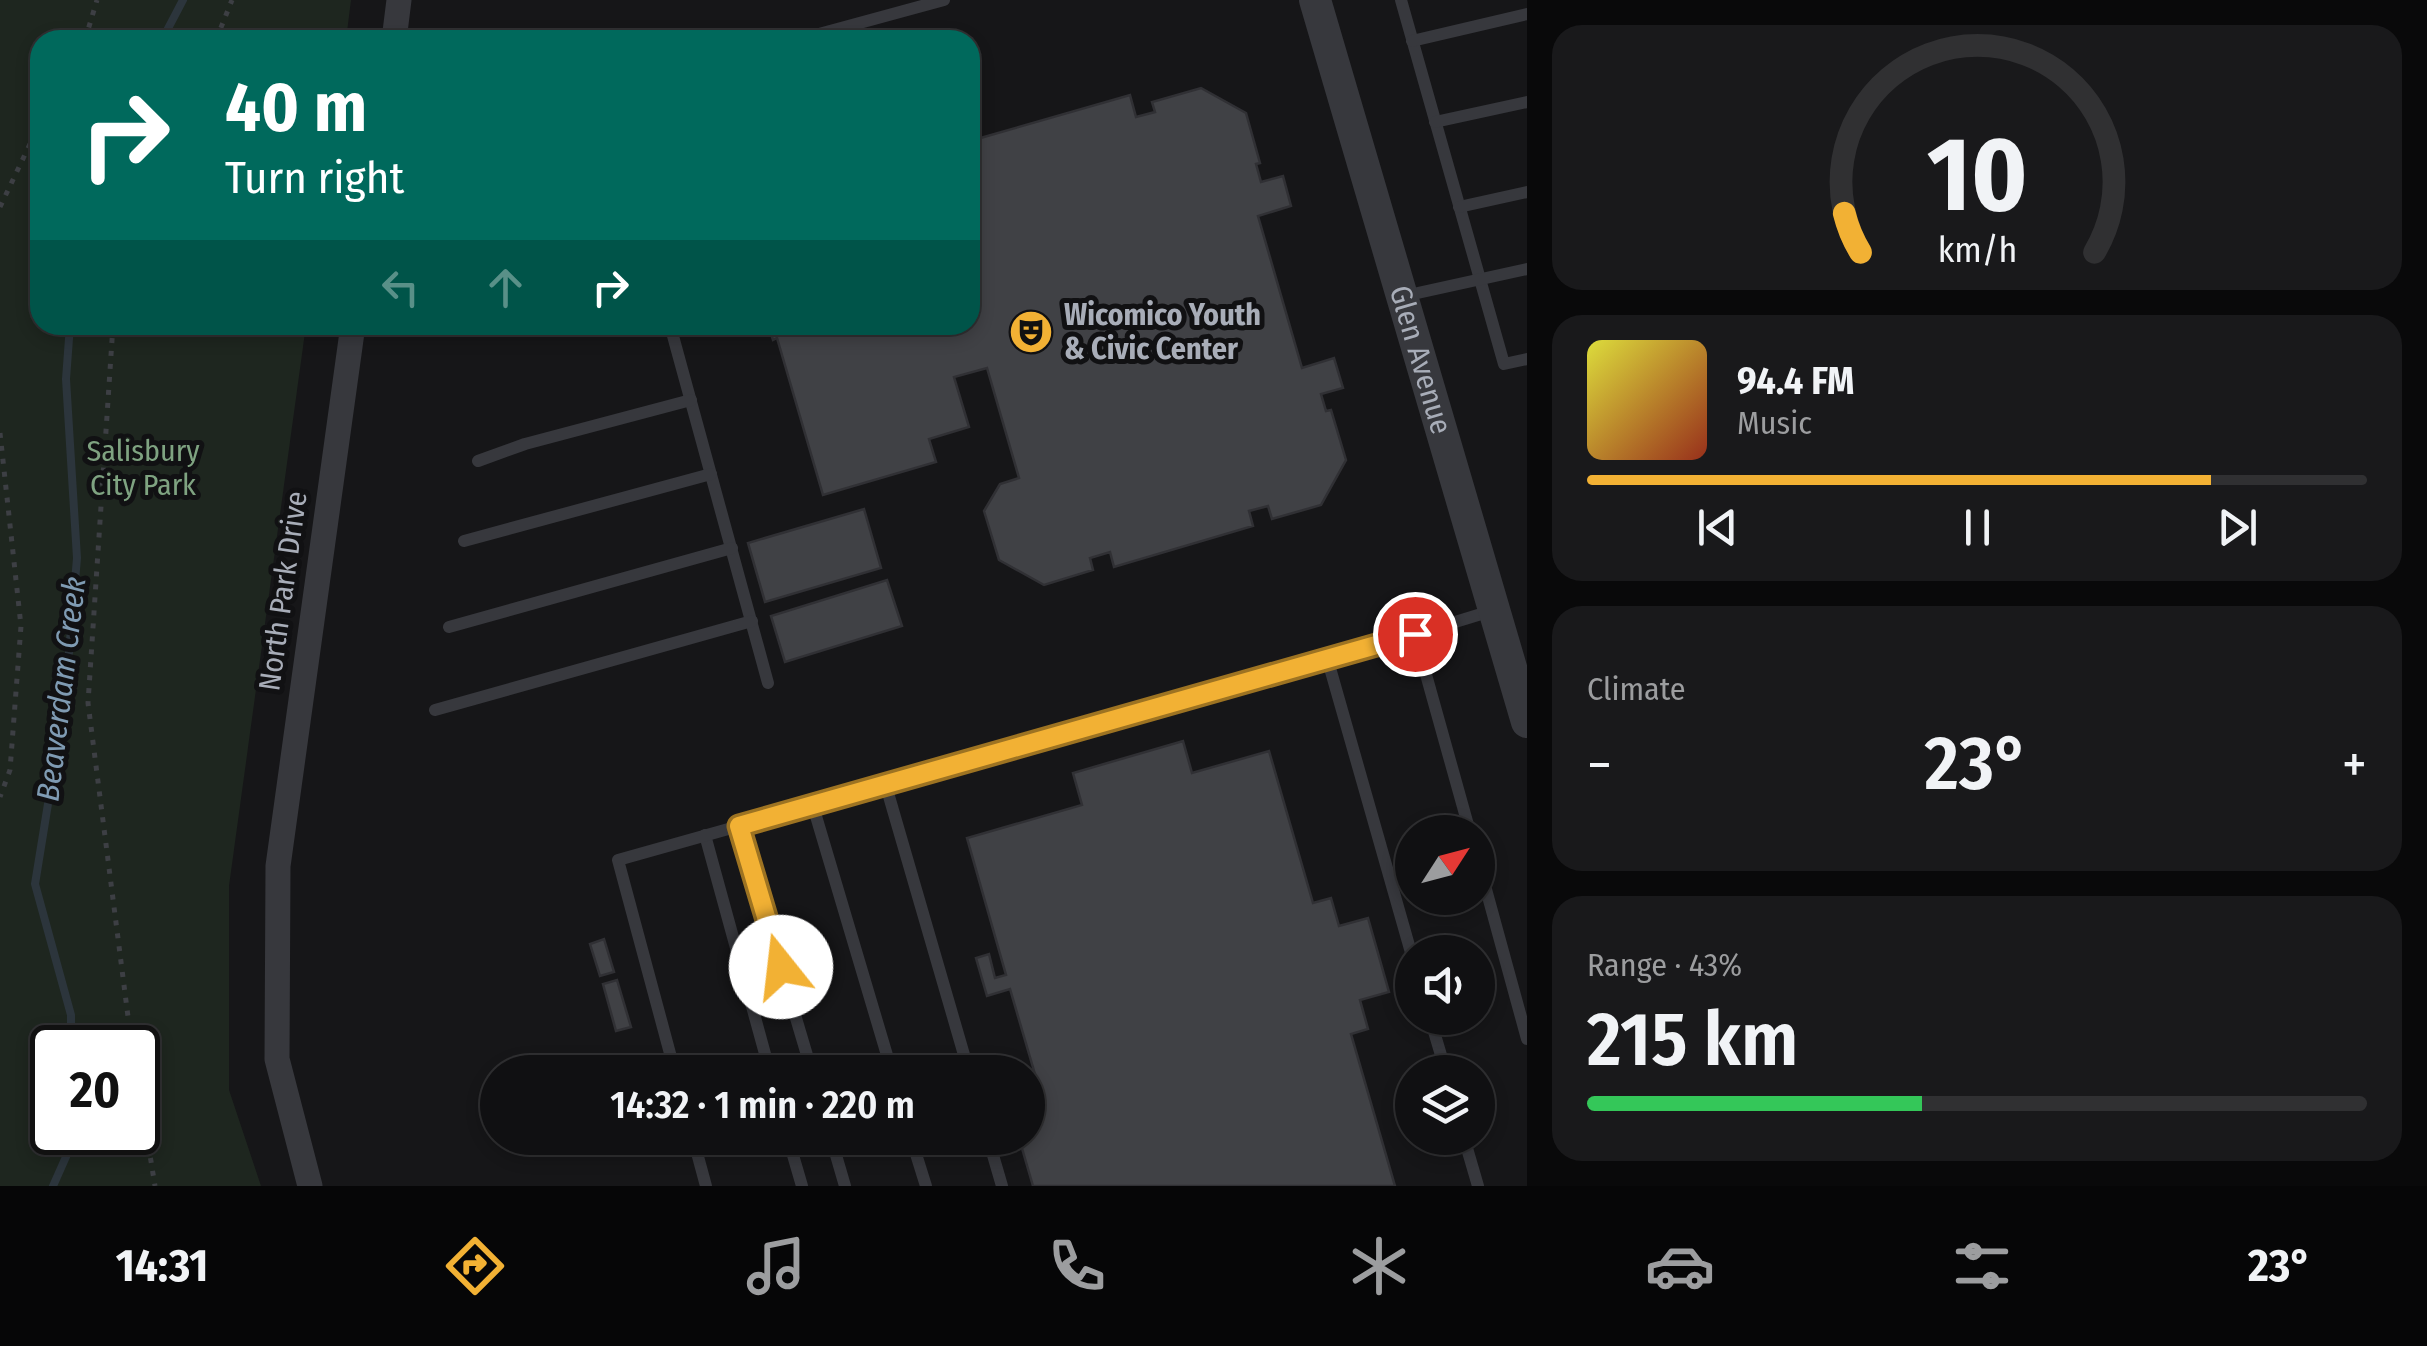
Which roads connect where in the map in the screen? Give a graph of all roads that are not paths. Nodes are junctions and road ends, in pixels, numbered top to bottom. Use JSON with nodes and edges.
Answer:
{"nodes":[{"id":1,"x":399,"y":0,"type":"edge"},
{"id":2,"x":944,"y":0,"type":"edge"},
{"id":3,"x":1315,"y":0,"type":"edge"},
{"id":4,"x":1401,"y":0,"type":"edge"},
{"id":5,"x":1527,"y":14,"type":"edge"},
{"id":6,"x":395,"y":30,"type":"edge"},
{"id":7,"x":834,"y":30,"type":"edge"},
{"id":8,"x":1412,"y":41,"type":"junction"},
{"id":9,"x":1527,"y":102,"type":"edge"},
{"id":10,"x":1435,"y":122,"type":"junction"},
{"id":11,"x":1527,"y":192,"type":"edge"},
{"id":12,"x":1460,"y":207,"type":"junction"},
{"id":13,"x":1527,"y":269,"type":"edge"},
{"id":14,"x":1480,"y":278,"type":"junction"},
{"id":15,"x":1401,"y":296,"type":"junction"},
{"id":16,"x":352,"y":335,"type":"edge"},
{"id":17,"x":673,"y":335,"type":"edge"},
{"id":18,"x":1527,"y":359,"type":"edge"},
{"id":19,"x":691,"y":400,"type":"junction"},
{"id":20,"x":478,"y":461,"type":"dead end"},
{"id":21,"x":711,"y":474,"type":"junction"},
{"id":22,"x":464,"y":541,"type":"dead end"},
{"id":23,"x":732,"y":548,"type":"junction"},
{"id":24,"x":1494,"y":610,"type":"junction"},
{"id":25,"x":752,"y":622,"type":"junction"},
{"id":26,"x":449,"y":627,"type":"dead end"},
{"id":27,"x":1415,"y":634,"type":"junction"},
{"id":28,"x":1328,"y":662,"type":"junction"},
{"id":29,"x":768,"y":682,"type":"dead end"},
{"id":30,"x":434,"y":710,"type":"dead end"},
{"id":31,"x":1527,"y":722,"type":"edge"},
{"id":32,"x":886,"y":786,"type":"junction"},
{"id":33,"x":813,"y":806,"type":"junction"},
{"id":34,"x":1465,"y":815,"type":"edge"},
{"id":35,"x":739,"y":826,"type":"junction"},
{"id":36,"x":705,"y":836,"type":"junction"},
{"id":37,"x":1493,"y":915,"type":"edge"},
{"id":38,"x":1406,"y":935,"type":"edge"},
{"id":39,"x":1527,"y":1038,"type":"edge"},
{"id":40,"x":670,"y":1055,"type":"edge"},
{"id":41,"x":765,"y":1055,"type":"edge"},
{"id":42,"x":807,"y":1055,"type":"edge"},
{"id":43,"x":887,"y":1055,"type":"edge"},
{"id":44,"x":964,"y":1055,"type":"edge"},
{"id":45,"x":698,"y":1155,"type":"edge"},
{"id":46,"x":793,"y":1155,"type":"edge"},
{"id":47,"x":836,"y":1155,"type":"edge"},
{"id":48,"x":916,"y":1155,"type":"edge"},
{"id":49,"x":993,"y":1155,"type":"edge"},
{"id":50,"x":1469,"y":1155,"type":"edge"},
{"id":51,"x":310,"y":1186,"type":"edge"},
{"id":52,"x":706,"y":1186,"type":"edge"},
{"id":53,"x":802,"y":1186,"type":"edge"},
{"id":54,"x":845,"y":1186,"type":"edge"},
{"id":55,"x":926,"y":1186,"type":"edge"},
{"id":56,"x":1002,"y":1186,"type":"edge"},
{"id":57,"x":1478,"y":1186,"type":"edge"}],
"edges":[{"from":1,"to":6,"type":"street"},
{"from":2,"to":7,"type":"lane"},
{"from":3,"to":15,"type":"street","name":"Glen Avenue"},
{"from":4,"to":8,"type":"lane"},
{"from":5,"to":8,"type":"lane"},
{"from":8,"to":10,"type":"lane"},
{"from":9,"to":10,"type":"lane"},
{"from":10,"to":12,"type":"lane"},
{"from":11,"to":12,"type":"lane"},
{"from":12,"to":14,"type":"lane"},
{"from":13,"to":14,"type":"lane"},
{"from":14,"to":15,"type":"lane"},
{"from":14,"to":18,"type":"lane"},
{"from":15,"to":24,"type":"street","name":"Glen Avenue"},
{"from":16,"to":51,"type":"street","name":"North Park Drive"},
{"from":17,"to":19,"type":"lane"},
{"from":19,"to":20,"type":"lane"},
{"from":19,"to":21,"type":"lane"},
{"from":21,"to":22,"type":"lane"},
{"from":21,"to":23,"type":"lane"},
{"from":23,"to":25,"type":"lane"},
{"from":23,"to":26,"type":"lane"},
{"from":24,"to":27,"type":"lane"},
{"from":24,"to":31,"type":"street","name":"Glen Avenue"},
{"from":25,"to":29,"type":"lane"},
{"from":25,"to":30,"type":"lane"},
{"from":27,"to":28,"type":"lane"},
{"from":27,"to":34,"type":"lane"},
{"from":28,"to":32,"type":"lane"},
{"from":28,"to":38,"type":"lane"},
{"from":32,"to":33,"type":"lane"},
{"from":32,"to":44,"type":"lane"},
{"from":33,"to":35,"type":"lane"},
{"from":33,"to":43,"type":"lane"},
{"from":35,"to":36,"type":"lane"},
{"from":35,"to":42,"type":"lane"},
{"from":36,"to":40,"type":"lane"},
{"from":36,"to":41,"type":"lane"},
{"from":37,"to":39,"type":"lane"},
{"from":45,"to":52,"type":"lane"},
{"from":46,"to":53,"type":"lane"},
{"from":47,"to":54,"type":"lane"},
{"from":48,"to":55,"type":"lane"},
{"from":49,"to":56,"type":"lane"},
{"from":50,"to":57,"type":"lane"}]}
